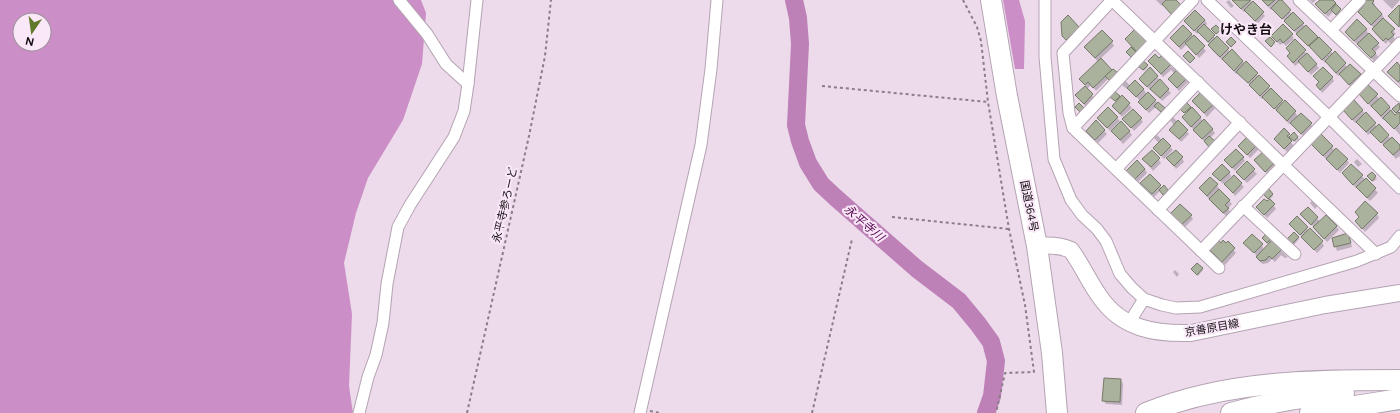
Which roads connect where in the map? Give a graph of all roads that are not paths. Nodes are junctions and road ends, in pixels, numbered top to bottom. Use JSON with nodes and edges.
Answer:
{"nodes":[{"id":1,"x":399,"y":0,"type":"edge"},
{"id":2,"x":477,"y":0,"type":"edge"},
{"id":3,"x":717,"y":0,"type":"edge"},
{"id":4,"x":991,"y":0,"type":"edge"},
{"id":5,"x":1045,"y":0,"type":"edge"},
{"id":6,"x":1112,"y":0,"type":"edge"},
{"id":7,"x":1193,"y":0,"type":"edge"},
{"id":8,"x":1207,"y":0,"type":"edge"},
{"id":9,"x":1299,"y":0,"type":"edge"},
{"id":10,"x":1360,"y":0,"type":"edge"},
{"id":11,"x":1331,"y":30,"type":"junction"},
{"id":12,"x":1154,"y":41,"type":"junction"},
{"id":13,"x":1400,"y":43,"type":"edge"},
{"id":14,"x":1374,"y":70,"type":"junction"},
{"id":15,"x":1198,"y":82,"type":"junction"},
{"id":16,"x":468,"y":84,"type":"junction"},
{"id":17,"x":1400,"y":96,"type":"edge"},
{"id":18,"x":1329,"y":117,"type":"junction"},
{"id":19,"x":1240,"y":122,"type":"junction"},
{"id":20,"x":1073,"y":128,"type":"junction"},
{"id":21,"x":1284,"y":164,"type":"junction"},
{"id":22,"x":1116,"y":169,"type":"junction"},
{"id":23,"x":1400,"y":188,"type":"edge"},
{"id":24,"x":1243,"y":206,"type":"junction"},
{"id":25,"x":1158,"y":210,"type":"junction"},
{"id":26,"x":1400,"y":236,"type":"edge"},
{"id":27,"x":1036,"y":246,"type":"junction"},
{"id":28,"x":1201,"y":251,"type":"junction"},
{"id":29,"x":1295,"y":254,"type":"dead end"},
{"id":30,"x":1376,"y":254,"type":"junction"},
{"id":31,"x":1219,"y":268,"type":"dead end"},
{"id":32,"x":1400,"y":293,"type":"edge"},
{"id":33,"x":1144,"y":299,"type":"junction"},
{"id":34,"x":1129,"y":323,"type":"junction"},
{"id":35,"x":1400,"y":380,"type":"edge"},
{"id":36,"x":1400,"y":388,"type":"edge"},
{"id":37,"x":1400,"y":399,"type":"edge"},
{"id":38,"x":359,"y":413,"type":"edge"},
{"id":39,"x":640,"y":413,"type":"edge"},
{"id":40,"x":1057,"y":413,"type":"edge"},
{"id":41,"x":1146,"y":413,"type":"edge"},
{"id":42,"x":1231,"y":413,"type":"edge"},
{"id":43,"x":1310,"y":413,"type":"edge"}],
"edges":[{"from":1,"to":16,"type":"street"},
{"from":2,"to":16,"type":"street"},
{"from":3,"to":39,"type":"street"},
{"from":4,"to":27,"type":"highway","name":"国道364号"},
{"from":5,"to":33,"type":"street"},
{"from":6,"to":12,"type":"street"},
{"from":6,"to":20,"type":"street"},
{"from":7,"to":12,"type":"street"},
{"from":8,"to":18,"type":"street"},
{"from":9,"to":11,"type":"street"},
{"from":10,"to":11,"type":"street"},
{"from":11,"to":14,"type":"street"},
{"from":12,"to":15,"type":"street"},
{"from":12,"to":20,"type":"street"},
{"from":13,"to":14,"type":"street"},
{"from":14,"to":17,"type":"street"},
{"from":14,"to":18,"type":"street"},
{"from":15,"to":19,"type":"street"},
{"from":15,"to":22,"type":"street"},
{"from":16,"to":38,"type":"street"},
{"from":18,"to":21,"type":"street"},
{"from":18,"to":23,"type":"street"},
{"from":19,"to":21,"type":"street"},
{"from":19,"to":25,"type":"street"},
{"from":20,"to":22,"type":"street"},
{"from":21,"to":24,"type":"street"},
{"from":21,"to":30,"type":"street"},
{"from":22,"to":25,"type":"street"},
{"from":24,"to":28,"type":"street"},
{"from":24,"to":29,"type":"street"},
{"from":25,"to":28,"type":"street"},
{"from":26,"to":30,"type":"street"},
{"from":27,"to":34,"type":"main road","name":"京善原目線"},
{"from":27,"to":40,"type":"highway","name":"国道364号"},
{"from":28,"to":31,"type":"street"},
{"from":30,"to":33,"type":"street"},
{"from":32,"to":34,"type":"main road","name":"京善原目線"},
{"from":33,"to":34,"type":"street"},
{"from":35,"to":41,"type":"highway"},
{"from":36,"to":42,"type":"highway"},
{"from":37,"to":43,"type":"highway"}]}
